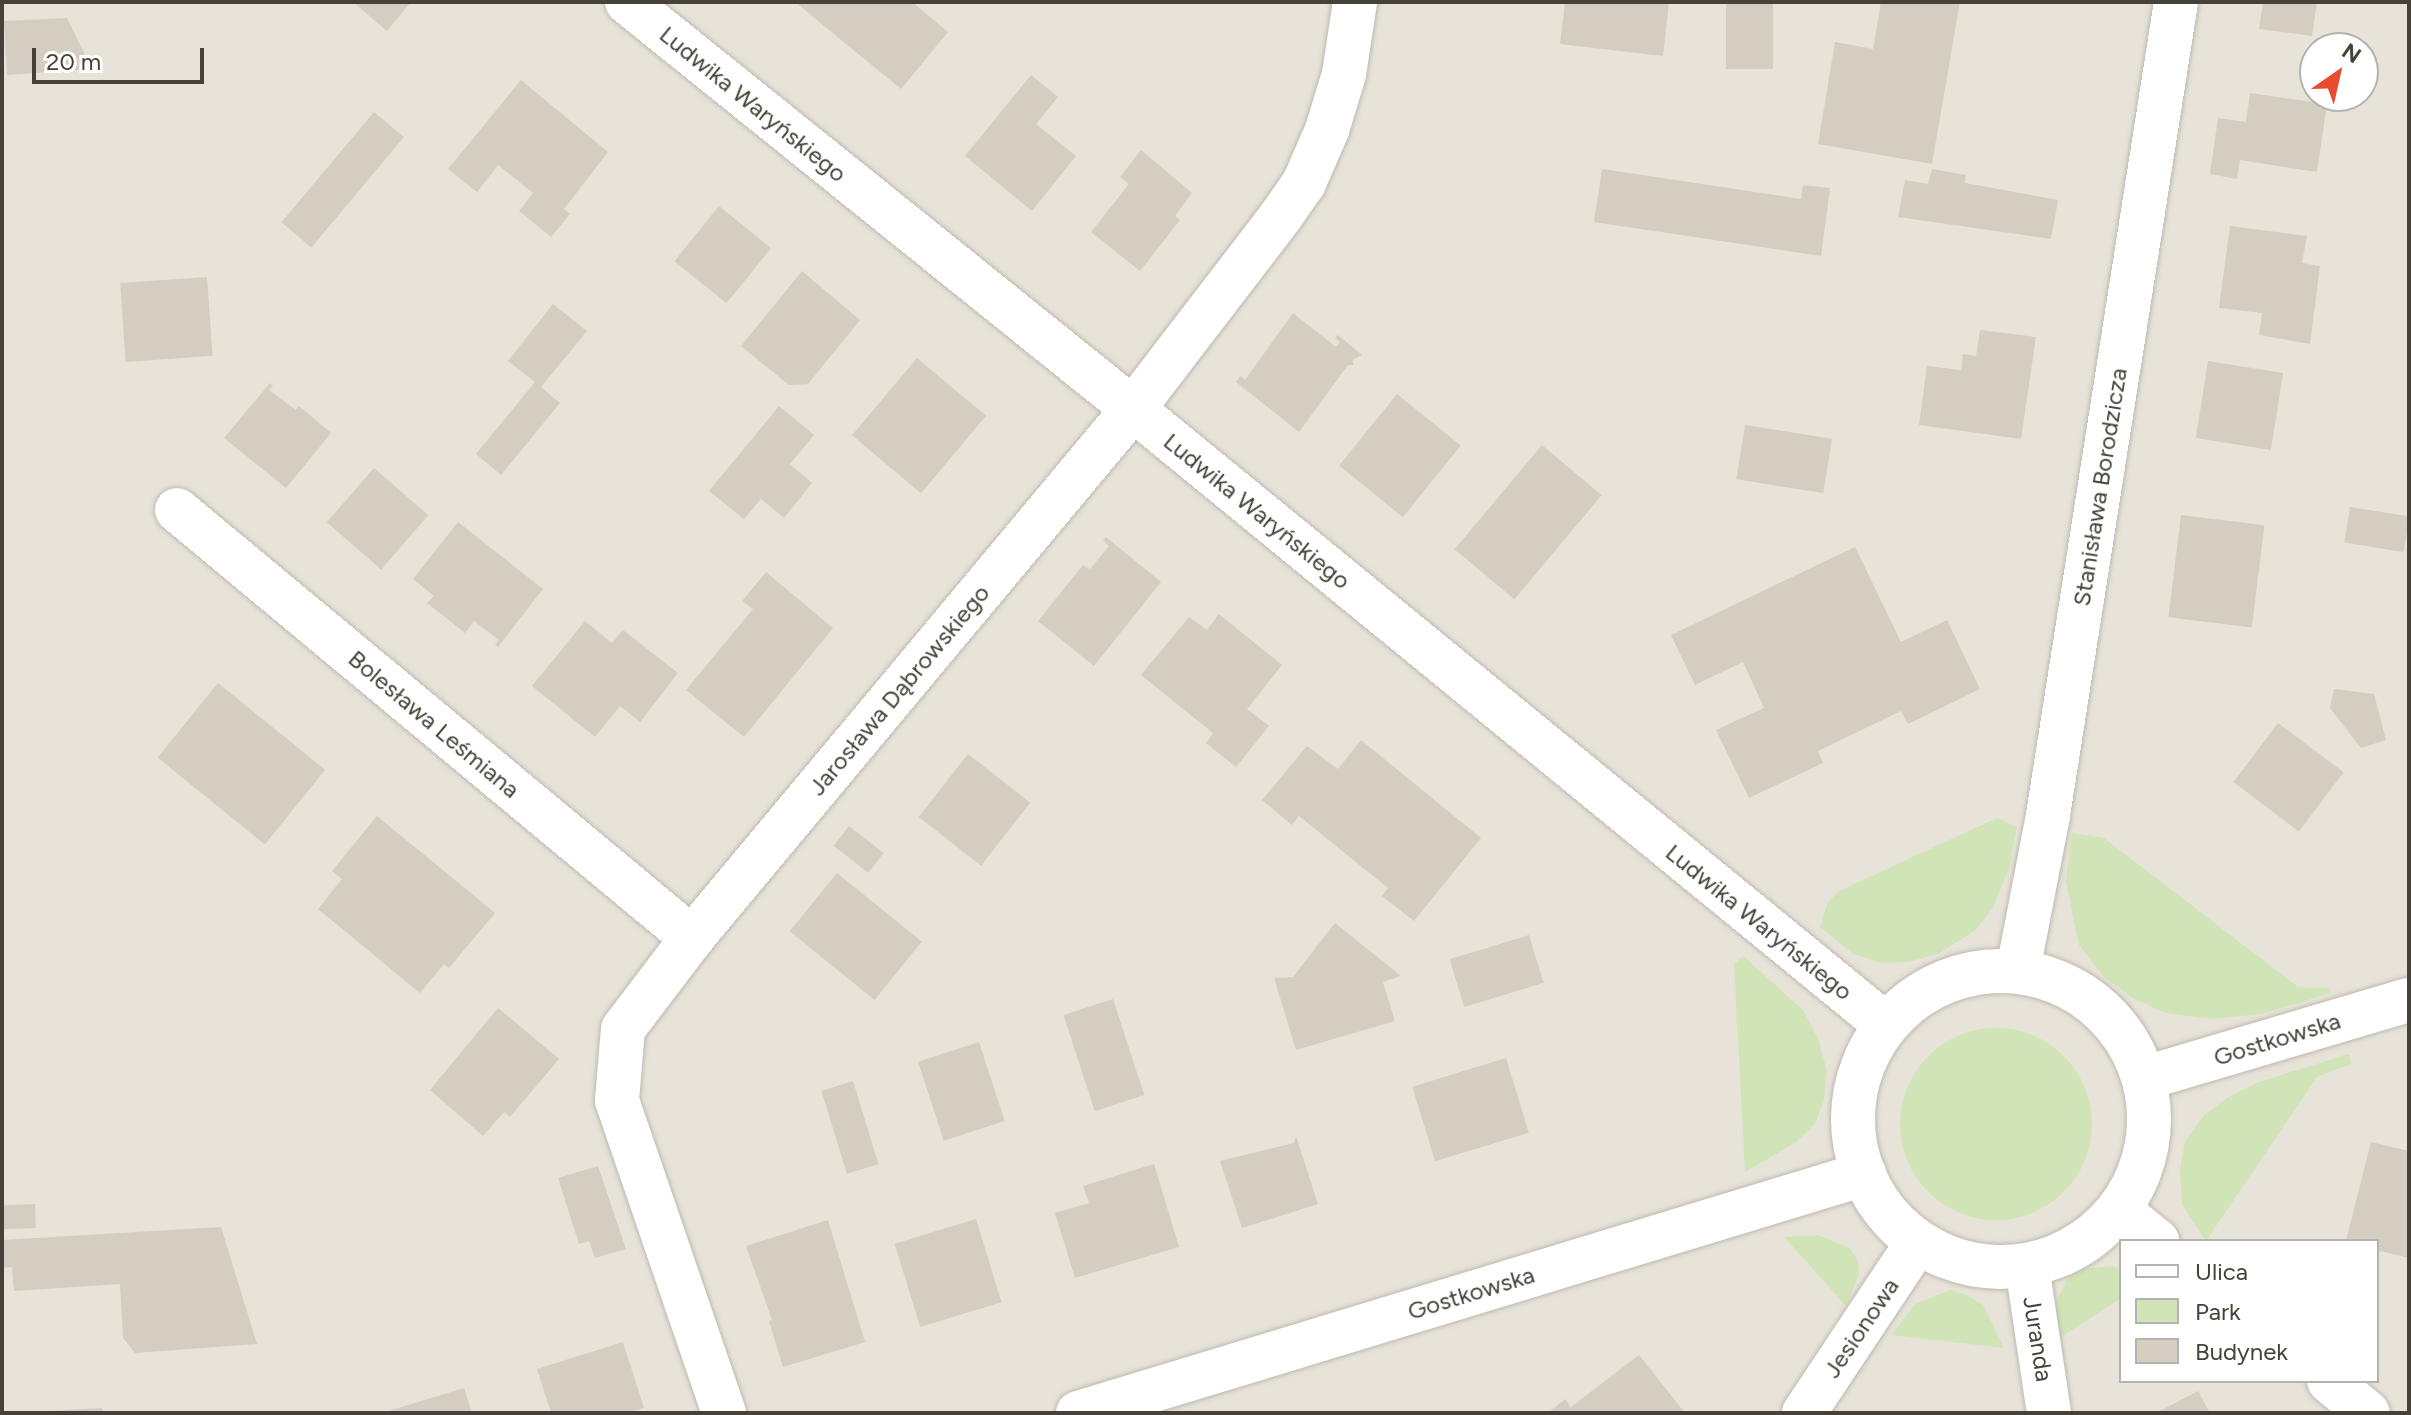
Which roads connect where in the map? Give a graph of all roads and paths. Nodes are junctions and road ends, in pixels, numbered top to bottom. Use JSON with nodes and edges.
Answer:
{"nodes":[{"id":1,"x":627,"y":2,"type":"edge"},
{"id":2,"x":1355,"y":2,"type":"edge"},
{"id":3,"x":2176,"y":2,"type":"edge"},
{"id":4,"x":1133,"y":409,"type":"junction"},
{"id":5,"x":177,"y":510,"type":"dead end"},
{"id":6,"x":692,"y":938,"type":"junction"},
{"id":7,"x":2018,"y":970,"type":"junction"},
{"id":8,"x":2409,"y":1000,"type":"edge"},
{"id":9,"x":1885,"y":1024,"type":"junction"},
{"id":10,"x":2145,"y":1078,"type":"junction"},
{"id":11,"x":1864,"y":1174,"type":"junction"},
{"id":12,"x":2120,"y":1211,"type":"junction"},
{"id":13,"x":2155,"y":1239,"type":"edge"},
{"id":14,"x":1917,"y":1243,"type":"junction"},
{"id":15,"x":2027,"y":1266,"type":"junction"},
{"id":16,"x":2331,"y":1383,"type":"edge"},
{"id":17,"x":724,"y":1413,"type":"edge"},
{"id":18,"x":1078,"y":1413,"type":"edge"},
{"id":19,"x":1804,"y":1413,"type":"edge"},
{"id":20,"x":2049,"y":1413,"type":"edge"},
{"id":21,"x":2368,"y":1413,"type":"edge"}],
"edges":[{"from":1,"to":4,"type":"street","name":"Ludwika Waryńskiego"},
{"from":2,"to":4,"type":"street","name":"Jarosława Dąbrowskiego"},
{"from":3,"to":7,"type":"street","name":"Stanisława Borodzicza"},
{"from":4,"to":6,"type":"street","name":"Jarosława Dąbrowskiego"},
{"from":4,"to":9,"type":"street","name":"Ludwika Waryńskiego"},
{"from":5,"to":6,"type":"street","name":"Bolesława Leśmiana"},
{"from":6,"to":17,"type":"street","name":"Jarosława Dąbrowskiego"},
{"from":7,"to":9,"type":"street"},
{"from":7,"to":10,"type":"street"},
{"from":8,"to":10,"type":"street","name":"Gostkowska"},
{"from":9,"to":11,"type":"street"},
{"from":10,"to":12,"type":"street"},
{"from":11,"to":14,"type":"street"},
{"from":11,"to":18,"type":"street","name":"Gostkowska"},
{"from":12,"to":13,"type":"street"},
{"from":12,"to":15,"type":"street"},
{"from":14,"to":15,"type":"street"},
{"from":14,"to":19,"type":"street","name":"Jesionowa"},
{"from":15,"to":20,"type":"street","name":"Juranda"},
{"from":16,"to":21,"type":"street"}]}
